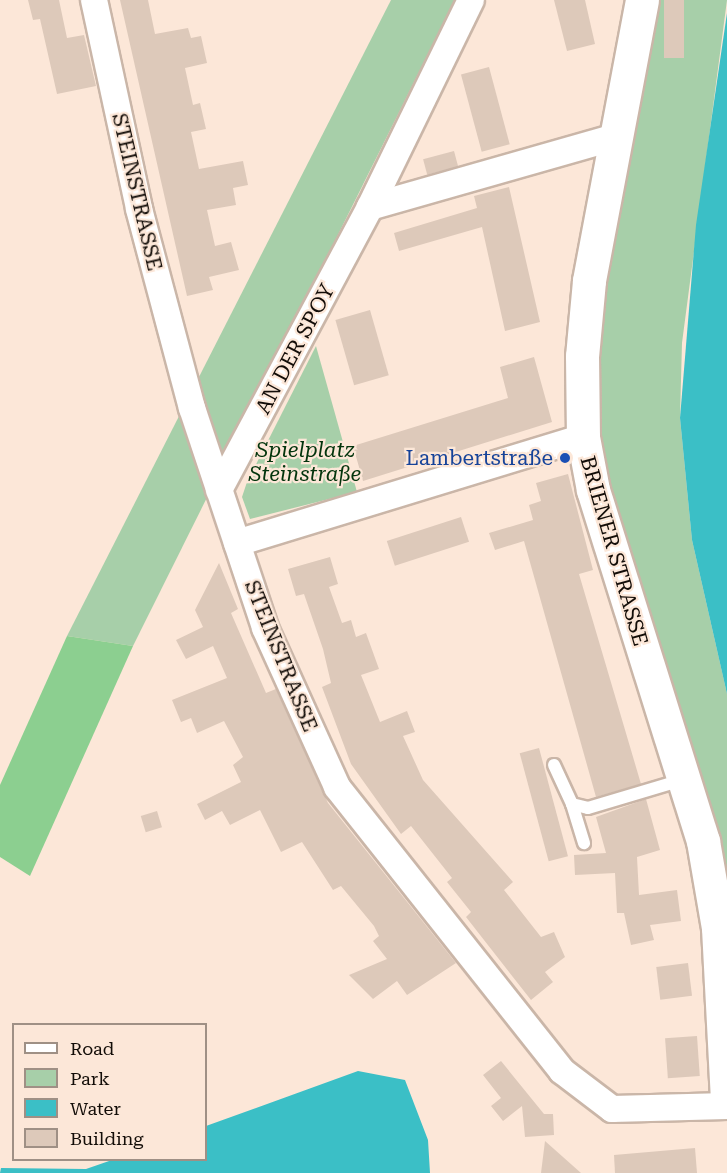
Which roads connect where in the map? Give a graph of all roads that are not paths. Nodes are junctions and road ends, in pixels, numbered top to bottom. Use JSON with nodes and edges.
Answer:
{"nodes":[{"id":1,"x":94,"y":0,"type":"edge"},
{"id":2,"x":471,"y":0,"type":"edge"},
{"id":3,"x":642,"y":0,"type":"edge"},
{"id":4,"x":615,"y":137,"type":"junction"},
{"id":5,"x":370,"y":207,"type":"junction"},
{"id":6,"x":583,"y":437,"type":"junction"},
{"id":7,"x":219,"y":490,"type":"junction"},
{"id":8,"x":237,"y":543,"type":"junction"},
{"id":9,"x":554,"y":765,"type":"dead end"},
{"id":10,"x":682,"y":780,"type":"junction"},
{"id":11,"x":572,"y":804,"type":"junction"},
{"id":12,"x":584,"y":843,"type":"dead end"},
{"id":13,"x":727,"y":1096,"type":"edge"},
{"id":14,"x":727,"y":1106,"type":"edge"}],
"edges":[{"from":1,"to":7,"type":"street","name":"STEINSTRASSE"},
{"from":2,"to":5,"type":"street","name":"AN DER SPOY"},
{"from":3,"to":4,"type":"street","name":"BRIENER STRASSE"},
{"from":4,"to":5,"type":"street"},
{"from":4,"to":6,"type":"street","name":"BRIENER STRASSE"},
{"from":5,"to":7,"type":"street","name":"AN DER SPOY"},
{"from":6,"to":8,"type":"street"},
{"from":6,"to":10,"type":"street","name":"BRIENER STRASSE"},
{"from":7,"to":8,"type":"street","name":"STEINSTRASSE"},
{"from":8,"to":14,"type":"street","name":"STEINSTRASSE"},
{"from":9,"to":11,"type":"lane"},
{"from":10,"to":11,"type":"lane"},
{"from":10,"to":13,"type":"street","name":"BRIENER STRASSE"},
{"from":11,"to":12,"type":"lane"}]}
